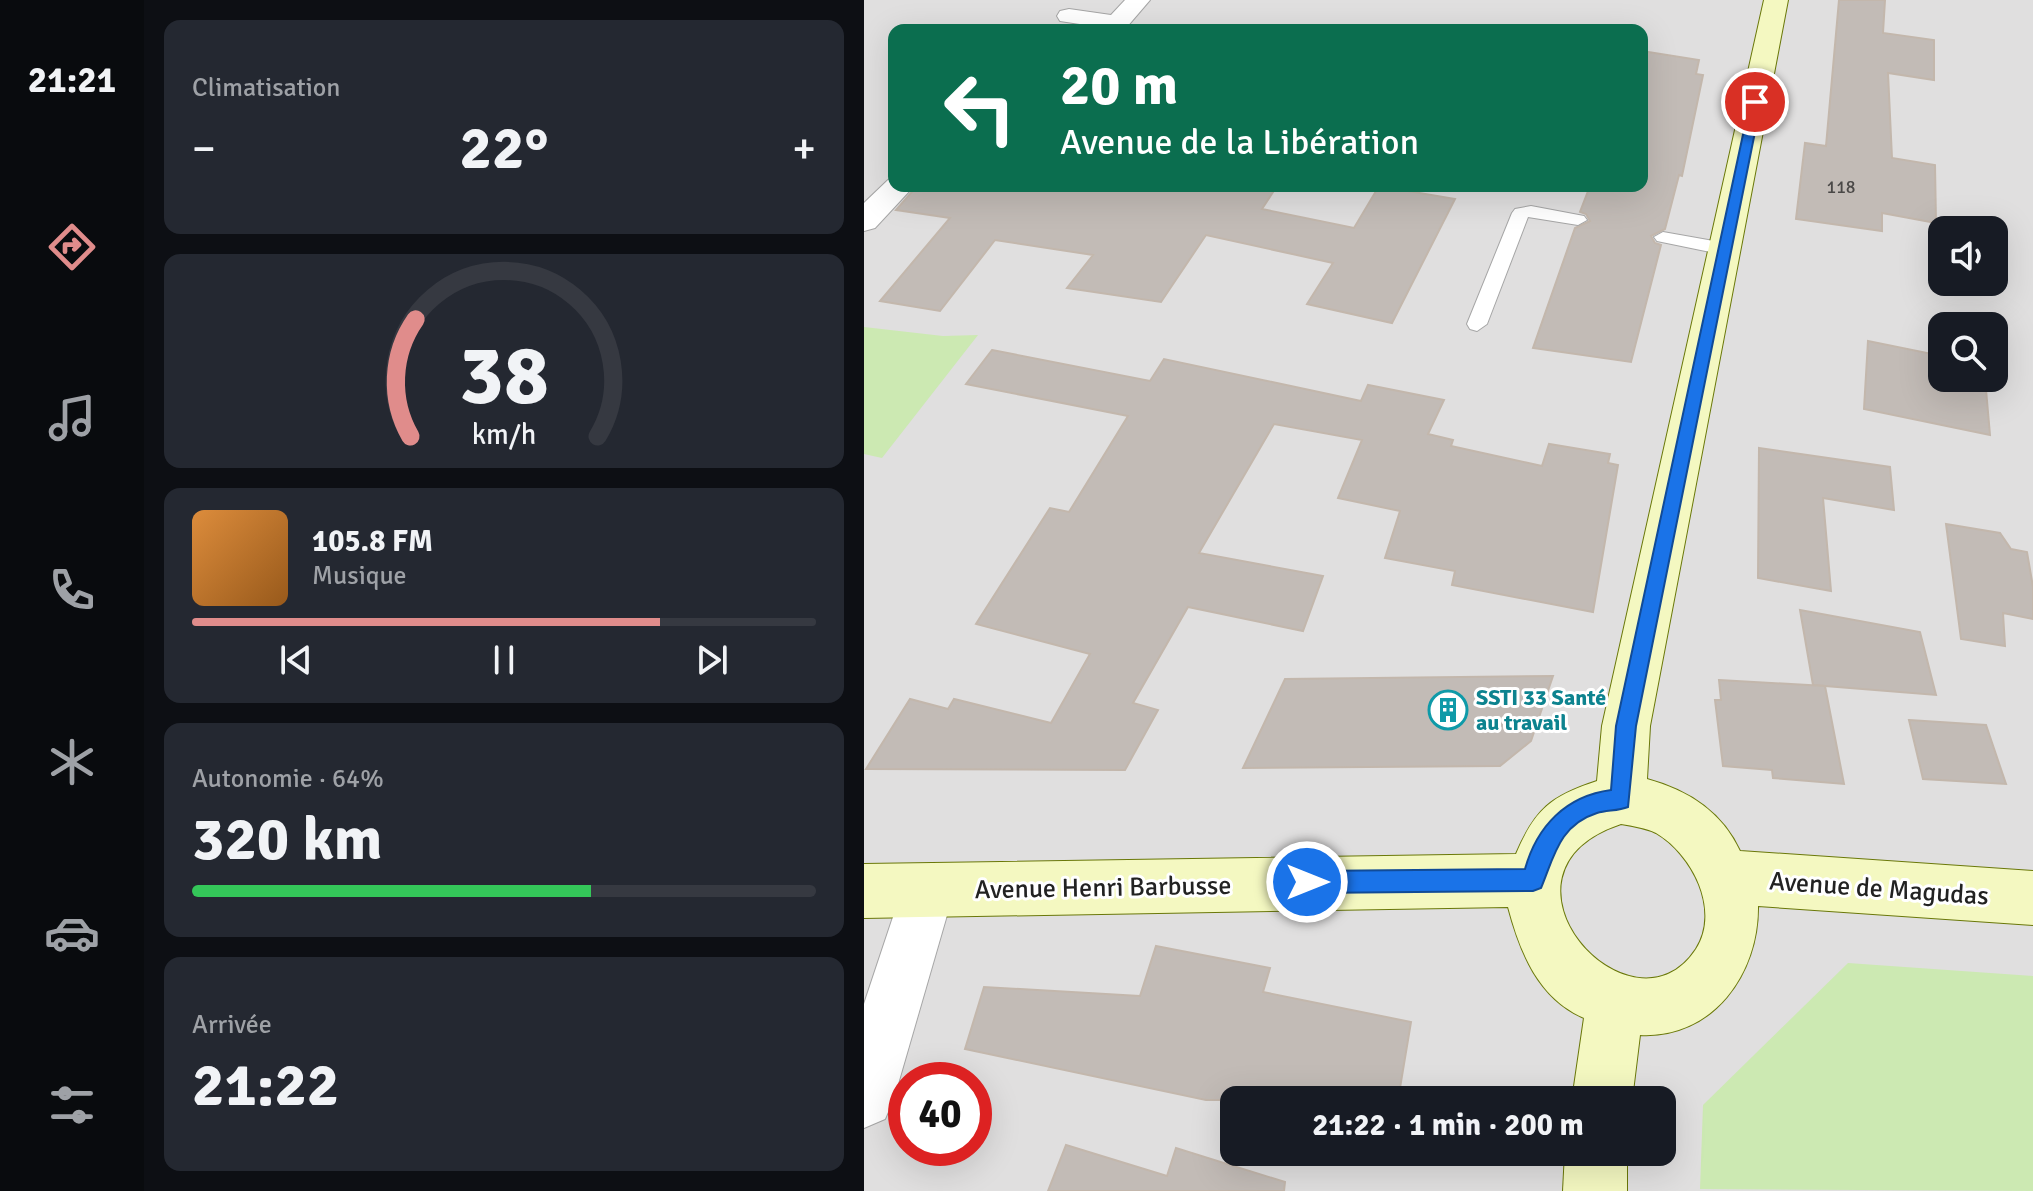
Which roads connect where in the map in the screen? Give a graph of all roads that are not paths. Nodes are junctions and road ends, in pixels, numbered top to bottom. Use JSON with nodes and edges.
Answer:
{"nodes":[{"id":1,"x":1138,"y":0,"type":"edge"},
{"id":2,"x":1776,"y":0,"type":"edge"},
{"id":3,"x":1069,"y":15,"type":"edge"},
{"id":4,"x":893,"y":192,"type":"edge"},
{"id":5,"x":1578,"y":220,"type":"dead end"},
{"id":6,"x":864,"y":221,"type":"edge"},
{"id":7,"x":1663,"y":237,"type":"dead end"},
{"id":8,"x":1725,"y":249,"type":"junction"},
{"id":9,"x":1477,"y":324,"type":"dead end"},
{"id":10,"x":1621,"y":799,"type":"junction"},
{"id":11,"x":1726,"y":877,"type":"junction"},
{"id":12,"x":1533,"y":880,"type":"junction"},
{"id":13,"x":864,"y":891,"type":"edge"},
{"id":14,"x":927,"y":891,"type":"junction"},
{"id":15,"x":2033,"y":898,"type":"edge"},
{"id":16,"x":1615,"y":1004,"type":"junction"},
{"id":17,"x":1604,"y":1086,"type":"edge"},
{"id":18,"x":864,"y":1098,"type":"edge"},
{"id":19,"x":1596,"y":1166,"type":"edge"},
{"id":20,"x":1595,"y":1191,"type":"edge"}],
"edges":[{"from":1,"to":3,"type":"street"},
{"from":2,"to":8,"type":"main road"},
{"from":4,"to":6,"type":"street"},
{"from":5,"to":9,"type":"lane"},
{"from":7,"to":8,"type":"lane"},
{"from":8,"to":10,"type":"main road"},
{"from":10,"to":11,"type":"main road"},
{"from":10,"to":12,"type":"main road"},
{"from":11,"to":15,"type":"main road","name":"Avenue de Magudas"},
{"from":11,"to":16,"type":"main road"},
{"from":12,"to":14,"type":"main road","name":"Avenue Henri Barbusse"},
{"from":12,"to":16,"type":"main road"},
{"from":13,"to":14,"type":"main road","name":"Avenue Henri Barbusse"},
{"from":14,"to":18,"type":"street"},
{"from":16,"to":17,"type":"main road"},
{"from":19,"to":20,"type":"main road"}]}
